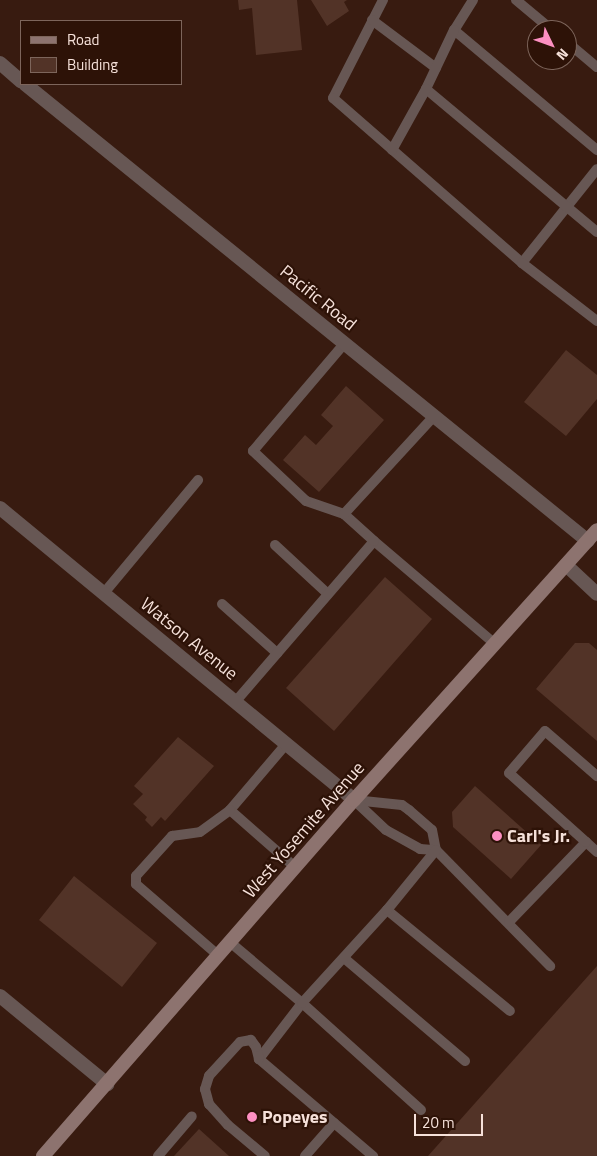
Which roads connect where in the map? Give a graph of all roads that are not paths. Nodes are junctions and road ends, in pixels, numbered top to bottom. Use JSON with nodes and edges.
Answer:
{"nodes":[{"id":1,"x":383,"y":0,"type":"edge"},
{"id":2,"x":473,"y":0,"type":"edge"},
{"id":3,"x":516,"y":0,"type":"edge"},
{"id":4,"x":372,"y":20,"type":"junction"},
{"id":5,"x":540,"y":20,"type":"edge"},
{"id":6,"x":454,"y":30,"type":"junction"},
{"id":7,"x":577,"y":50,"type":"edge"},
{"id":8,"x":0,"y":63,"type":"edge"},
{"id":9,"x":597,"y":67,"type":"edge"},
{"id":10,"x":436,"y":68,"type":"junction"},
{"id":11,"x":20,"y":80,"type":"edge"},
{"id":12,"x":26,"y":85,"type":"edge"},
{"id":13,"x":426,"y":89,"type":"junction"},
{"id":14,"x":392,"y":150,"type":"junction"},
{"id":15,"x":597,"y":150,"type":"edge"},
{"id":16,"x":597,"y":169,"type":"edge"},
{"id":17,"x":566,"y":208,"type":"junction"},
{"id":18,"x":597,"y":232,"type":"edge"},
{"id":19,"x":522,"y":263,"type":"junction"},
{"id":20,"x":597,"y":321,"type":"edge"},
{"id":21,"x":345,"y":344,"type":"junction"},
{"id":22,"x":434,"y":416,"type":"junction"},
{"id":23,"x":198,"y":480,"type":"dead end"},
{"id":24,"x":0,"y":508,"type":"edge"},
{"id":25,"x":344,"y":514,"type":"junction"},
{"id":26,"x":592,"y":536,"type":"edge"},
{"id":27,"x":374,"y":541,"type":"junction"},
{"id":28,"x":274,"y":545,"type":"dead end"},
{"id":29,"x":566,"y":565,"type":"junction"},
{"id":30,"x":104,"y":593,"type":"junction"},
{"id":31,"x":328,"y":594,"type":"junction"},
{"id":32,"x":597,"y":594,"type":"edge"},
{"id":33,"x":222,"y":604,"type":"dead end"},
{"id":34,"x":496,"y":644,"type":"junction"},
{"id":35,"x":277,"y":653,"type":"junction"},
{"id":36,"x":236,"y":701,"type":"junction"},
{"id":37,"x":287,"y":743,"type":"junction"},
{"id":38,"x":597,"y":776,"type":"edge"},
{"id":39,"x":354,"y":800,"type":"junction"},
{"id":40,"x":230,"y":810,"type":"junction"},
{"id":41,"x":586,"y":842,"type":"junction"},
{"id":42,"x":436,"y":850,"type":"junction"},
{"id":43,"x":597,"y":852,"type":"edge"},
{"id":44,"x":296,"y":868,"type":"junction"},
{"id":45,"x":387,"y":910,"type":"junction"},
{"id":46,"x":509,"y":922,"type":"junction"},
{"id":47,"x":230,"y":943,"type":"junction"},
{"id":48,"x":219,"y":956,"type":"junction"},
{"id":49,"x":344,"y":958,"type":"junction"},
{"id":50,"x":550,"y":966,"type":"dead end"},
{"id":51,"x":0,"y":996,"type":"edge"},
{"id":52,"x":302,"y":1003,"type":"junction"},
{"id":53,"x":510,"y":1011,"type":"dead end"},
{"id":54,"x":259,"y":1059,"type":"junction"},
{"id":55,"x":465,"y":1061,"type":"dead end"},
{"id":56,"x":107,"y":1084,"type":"junction"},
{"id":57,"x":421,"y":1110,"type":"dead end"},
{"id":58,"x":192,"y":1116,"type":"dead end"},
{"id":59,"x":334,"y":1123,"type":"junction"},
{"id":60,"x":43,"y":1156,"type":"edge"},
{"id":61,"x":158,"y":1156,"type":"edge"},
{"id":62,"x":266,"y":1156,"type":"edge"},
{"id":63,"x":305,"y":1156,"type":"edge"},
{"id":64,"x":373,"y":1156,"type":"edge"}],
"edges":[{"from":1,"to":4,"type":"lane"},
{"from":2,"to":6,"type":"lane"},
{"from":3,"to":5,"type":"lane"},
{"from":4,"to":10,"type":"lane"},
{"from":4,"to":14,"type":"lane"},
{"from":6,"to":10,"type":"lane"},
{"from":6,"to":15,"type":"lane"},
{"from":7,"to":9,"type":"lane"},
{"from":8,"to":11,"type":"street"},
{"from":10,"to":13,"type":"lane"},
{"from":12,"to":21,"type":"street","name":"Pacific Road"},
{"from":13,"to":14,"type":"lane"},
{"from":13,"to":17,"type":"lane"},
{"from":14,"to":19,"type":"lane"},
{"from":16,"to":17,"type":"lane"},
{"from":17,"to":18,"type":"lane"},
{"from":17,"to":19,"type":"lane"},
{"from":19,"to":20,"type":"lane"},
{"from":21,"to":22,"type":"street","name":"Pacific Road"},
{"from":21,"to":25,"type":"lane"},
{"from":22,"to":25,"type":"lane"},
{"from":22,"to":26,"type":"street","name":"Pacific Road"},
{"from":23,"to":30,"type":"lane"},
{"from":24,"to":30,"type":"street","name":"Watson Avenue"},
{"from":25,"to":27,"type":"lane"},
{"from":26,"to":29,"type":"main road","name":"West Yosemite Avenue"},
{"from":27,"to":31,"type":"lane"},
{"from":27,"to":34,"type":"lane"},
{"from":28,"to":31,"type":"lane"},
{"from":29,"to":32,"type":"street"},
{"from":29,"to":34,"type":"main road","name":"West Yosemite Avenue"},
{"from":30,"to":36,"type":"street","name":"Watson Avenue"},
{"from":31,"to":35,"type":"lane"},
{"from":33,"to":35,"type":"lane"},
{"from":34,"to":39,"type":"main road","name":"West Yosemite Avenue"},
{"from":35,"to":36,"type":"lane"},
{"from":36,"to":37,"type":"street","name":"Watson Avenue"},
{"from":37,"to":39,"type":"street","name":"Watson Avenue"},
{"from":37,"to":40,"type":"lane"},
{"from":38,"to":41,"type":"lane"},
{"from":39,"to":42,"type":"lane"},
{"from":39,"to":42,"type":"lane"},
{"from":39,"to":44,"type":"main road","name":"West Yosemite Avenue"},
{"from":40,"to":44,"type":"lane"},
{"from":40,"to":48,"type":"lane"},
{"from":41,"to":43,"type":"lane"},
{"from":41,"to":46,"type":"lane"},
{"from":42,"to":45,"type":"lane"},
{"from":42,"to":46,"type":"lane"},
{"from":44,"to":47,"type":"main road","name":"West Yosemite Avenue"},
{"from":45,"to":49,"type":"lane"},
{"from":45,"to":53,"type":"lane"},
{"from":46,"to":50,"type":"lane"},
{"from":47,"to":48,"type":"main road","name":"West Yosemite Avenue"},
{"from":47,"to":52,"type":"lane"},
{"from":48,"to":56,"type":"main road","name":"West Yosemite Avenue"},
{"from":49,"to":52,"type":"lane"},
{"from":49,"to":55,"type":"lane"},
{"from":51,"to":56,"type":"street"},
{"from":52,"to":54,"type":"lane"},
{"from":52,"to":57,"type":"lane"},
{"from":54,"to":59,"type":"lane"},
{"from":54,"to":62,"type":"lane"},
{"from":56,"to":60,"type":"main road","name":"West Yosemite Avenue"},
{"from":58,"to":61,"type":"lane"},
{"from":59,"to":63,"type":"lane"},
{"from":59,"to":64,"type":"lane"}]}
